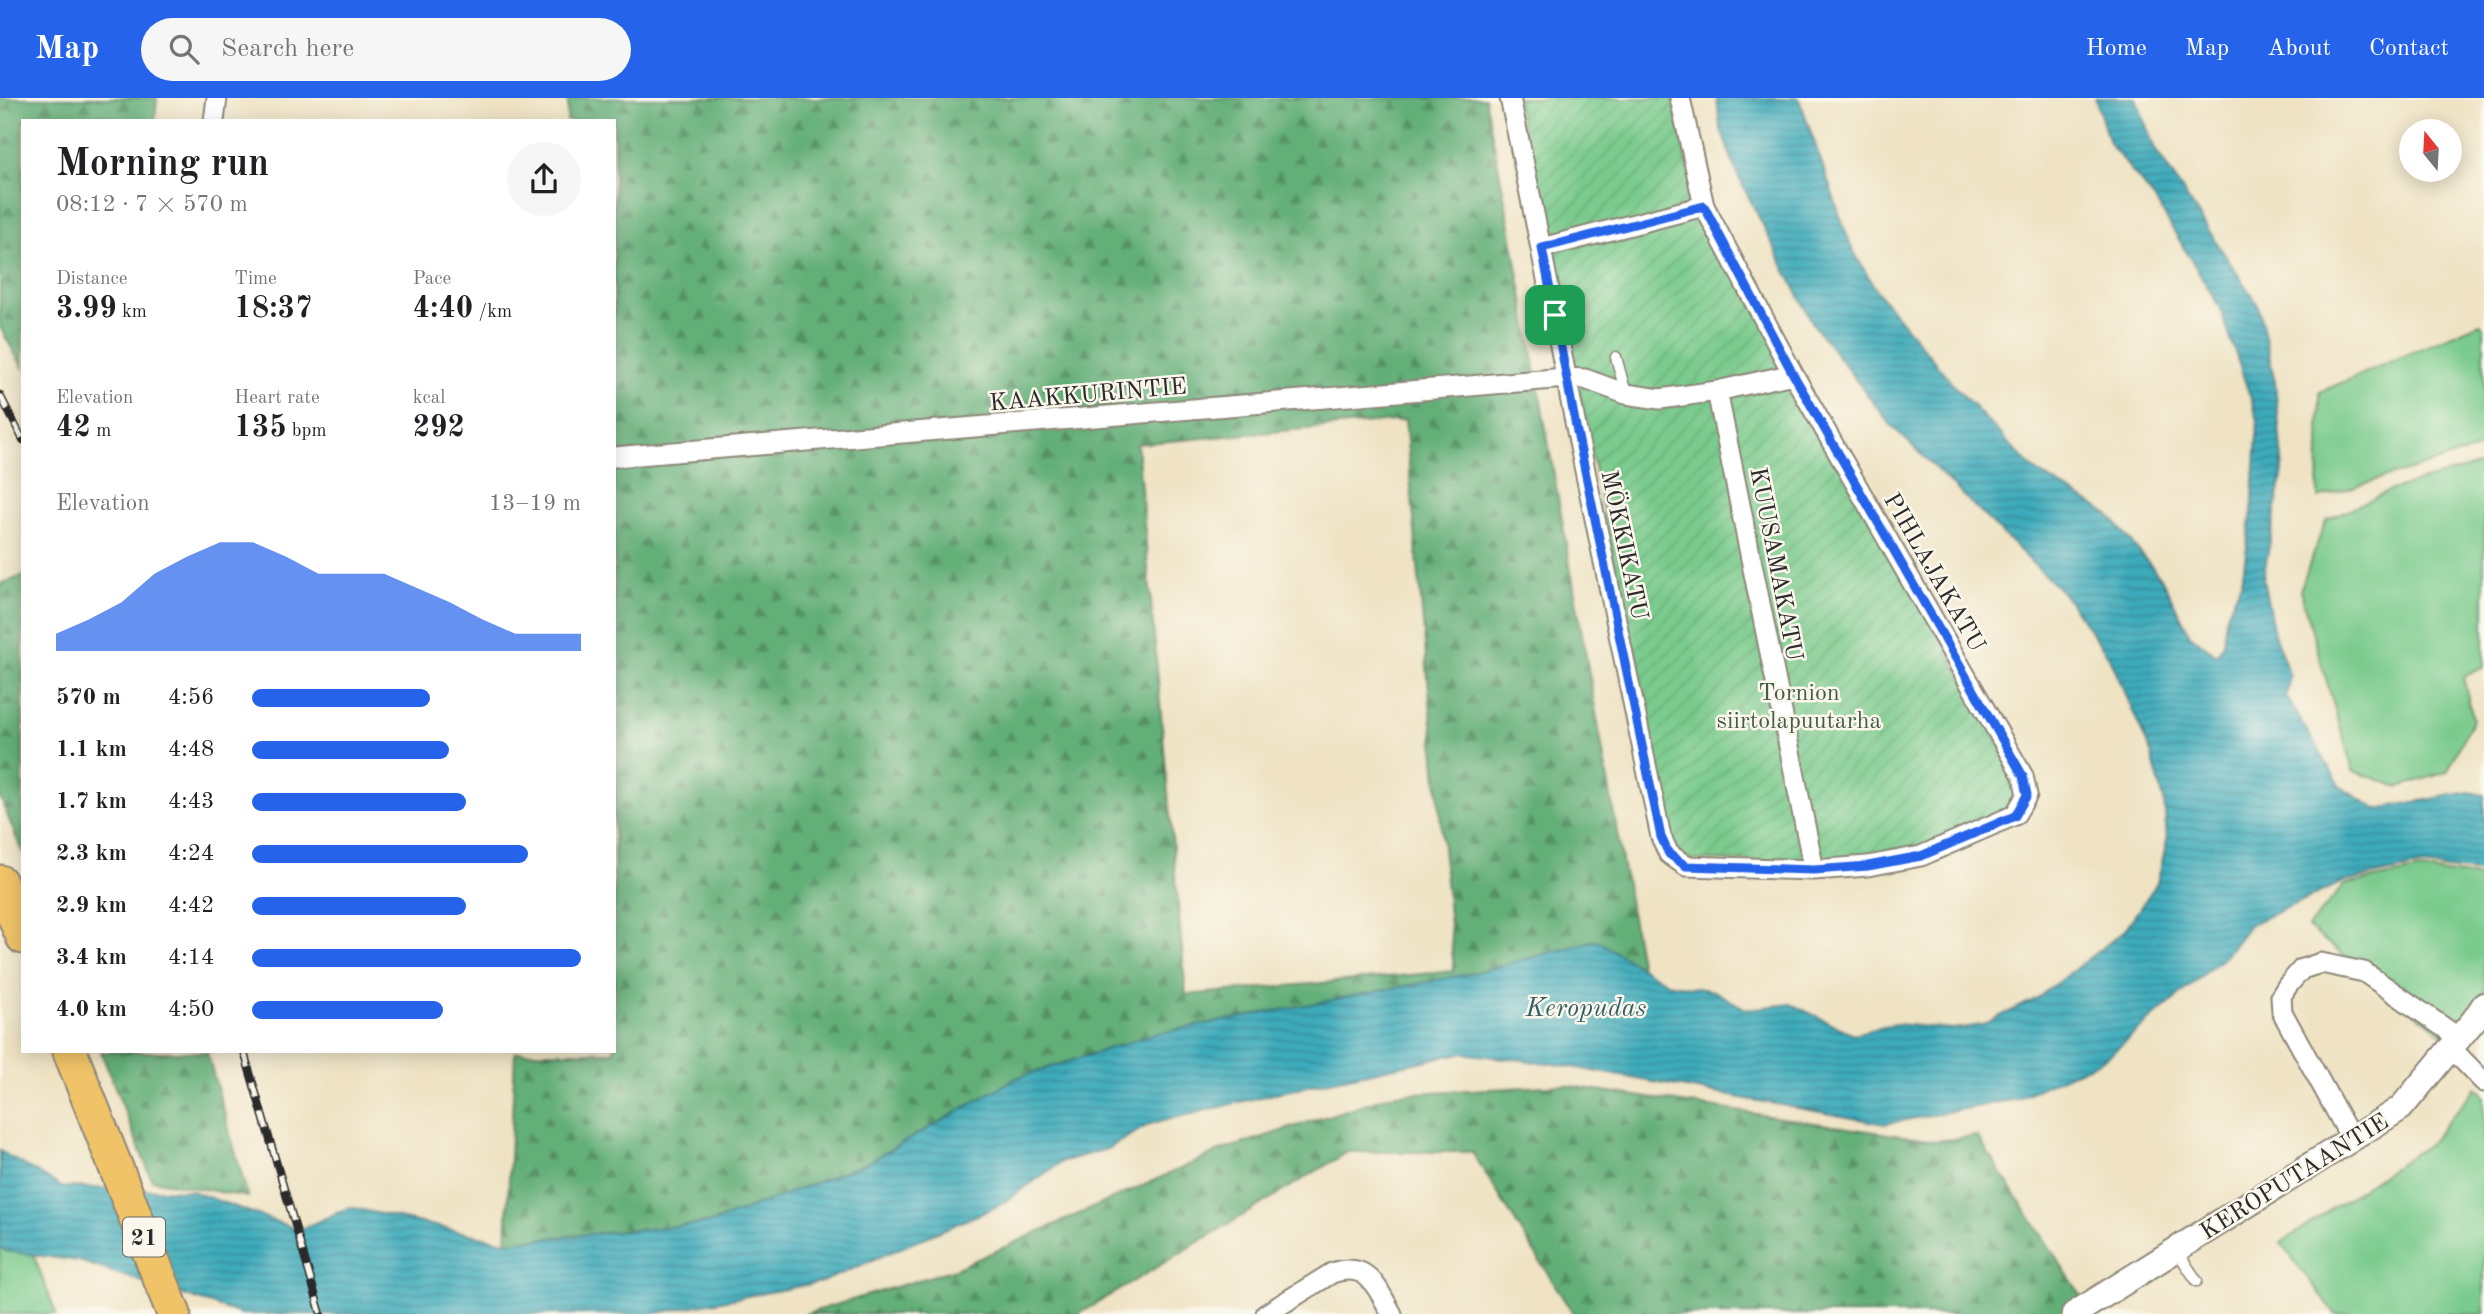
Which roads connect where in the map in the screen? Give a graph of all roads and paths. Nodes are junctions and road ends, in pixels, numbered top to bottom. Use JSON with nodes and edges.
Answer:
{"nodes":[{"id":1,"x":217,"y":98,"type":"edge"},
{"id":2,"x":1510,"y":98,"type":"edge"},
{"id":3,"x":1680,"y":98,"type":"edge"},
{"id":4,"x":214,"y":119,"type":"edge"},
{"id":5,"x":1704,"y":206,"type":"junction"},
{"id":6,"x":1542,"y":248,"type":"junction"},
{"id":7,"x":1616,"y":357,"type":"dead end"},
{"id":8,"x":1793,"y":374,"type":"junction"},
{"id":9,"x":1566,"y":378,"type":"junction"},
{"id":10,"x":1717,"y":391,"type":"junction"},
{"id":11,"x":1626,"y":394,"type":"junction"},
{"id":12,"x":616,"y":457,"type":"edge"},
{"id":13,"x":1814,"y":870,"type":"junction"},
{"id":14,"x":0,"y":882,"type":"edge"},
{"id":15,"x":21,"y":932,"type":"edge"},
{"id":16,"x":2484,"y":1005,"type":"edge"},
{"id":17,"x":2455,"y":1043,"type":"junction"},
{"id":18,"x":69,"y":1053,"type":"edge"},
{"id":19,"x":2484,"y":1082,"type":"edge"},
{"id":20,"x":2352,"y":1140,"type":"junction"},
{"id":21,"x":2173,"y":1246,"type":"junction"},
{"id":22,"x":2197,"y":1281,"type":"dead end"},
{"id":23,"x":174,"y":1314,"type":"edge"},
{"id":24,"x":1266,"y":1314,"type":"edge"},
{"id":25,"x":1392,"y":1314,"type":"edge"},
{"id":26,"x":2074,"y":1314,"type":"edge"}],
"edges":[{"from":1,"to":4,"type":"street"},
{"from":2,"to":6,"type":"street","name":"MÖKKIKATU"},
{"from":3,"to":5,"type":"street"},
{"from":5,"to":6,"type":"street"},
{"from":5,"to":8,"type":"street"},
{"from":6,"to":9,"type":"street","name":"MÖKKIKATU"},
{"from":7,"to":11,"type":"lane"},
{"from":8,"to":10,"type":"street"},
{"from":8,"to":13,"type":"street","name":"PIHLAJAKATU"},
{"from":9,"to":11,"type":"street"},
{"from":9,"to":12,"type":"street","name":"KAAKKURINTIE"},
{"from":9,"to":13,"type":"street","name":"MÖKKIKATU"},
{"from":10,"to":11,"type":"street"},
{"from":10,"to":13,"type":"street","name":"KUUSAMAKATU"},
{"from":14,"to":15,"type":"highway"},
{"from":16,"to":17,"type":"street","name":"KEROPUTAANTIE"},
{"from":17,"to":19,"type":"street"},
{"from":17,"to":20,"type":"street","name":"KEROPUTAANTIE"},
{"from":17,"to":20,"type":"street"},
{"from":18,"to":23,"type":"highway","number":"21"},
{"from":20,"to":21,"type":"street","name":"KEROPUTAANTIE"},
{"from":21,"to":22,"type":"lane"},
{"from":21,"to":26,"type":"street","name":"KEROPUTAANTIE"},
{"from":24,"to":25,"type":"street"}]}
